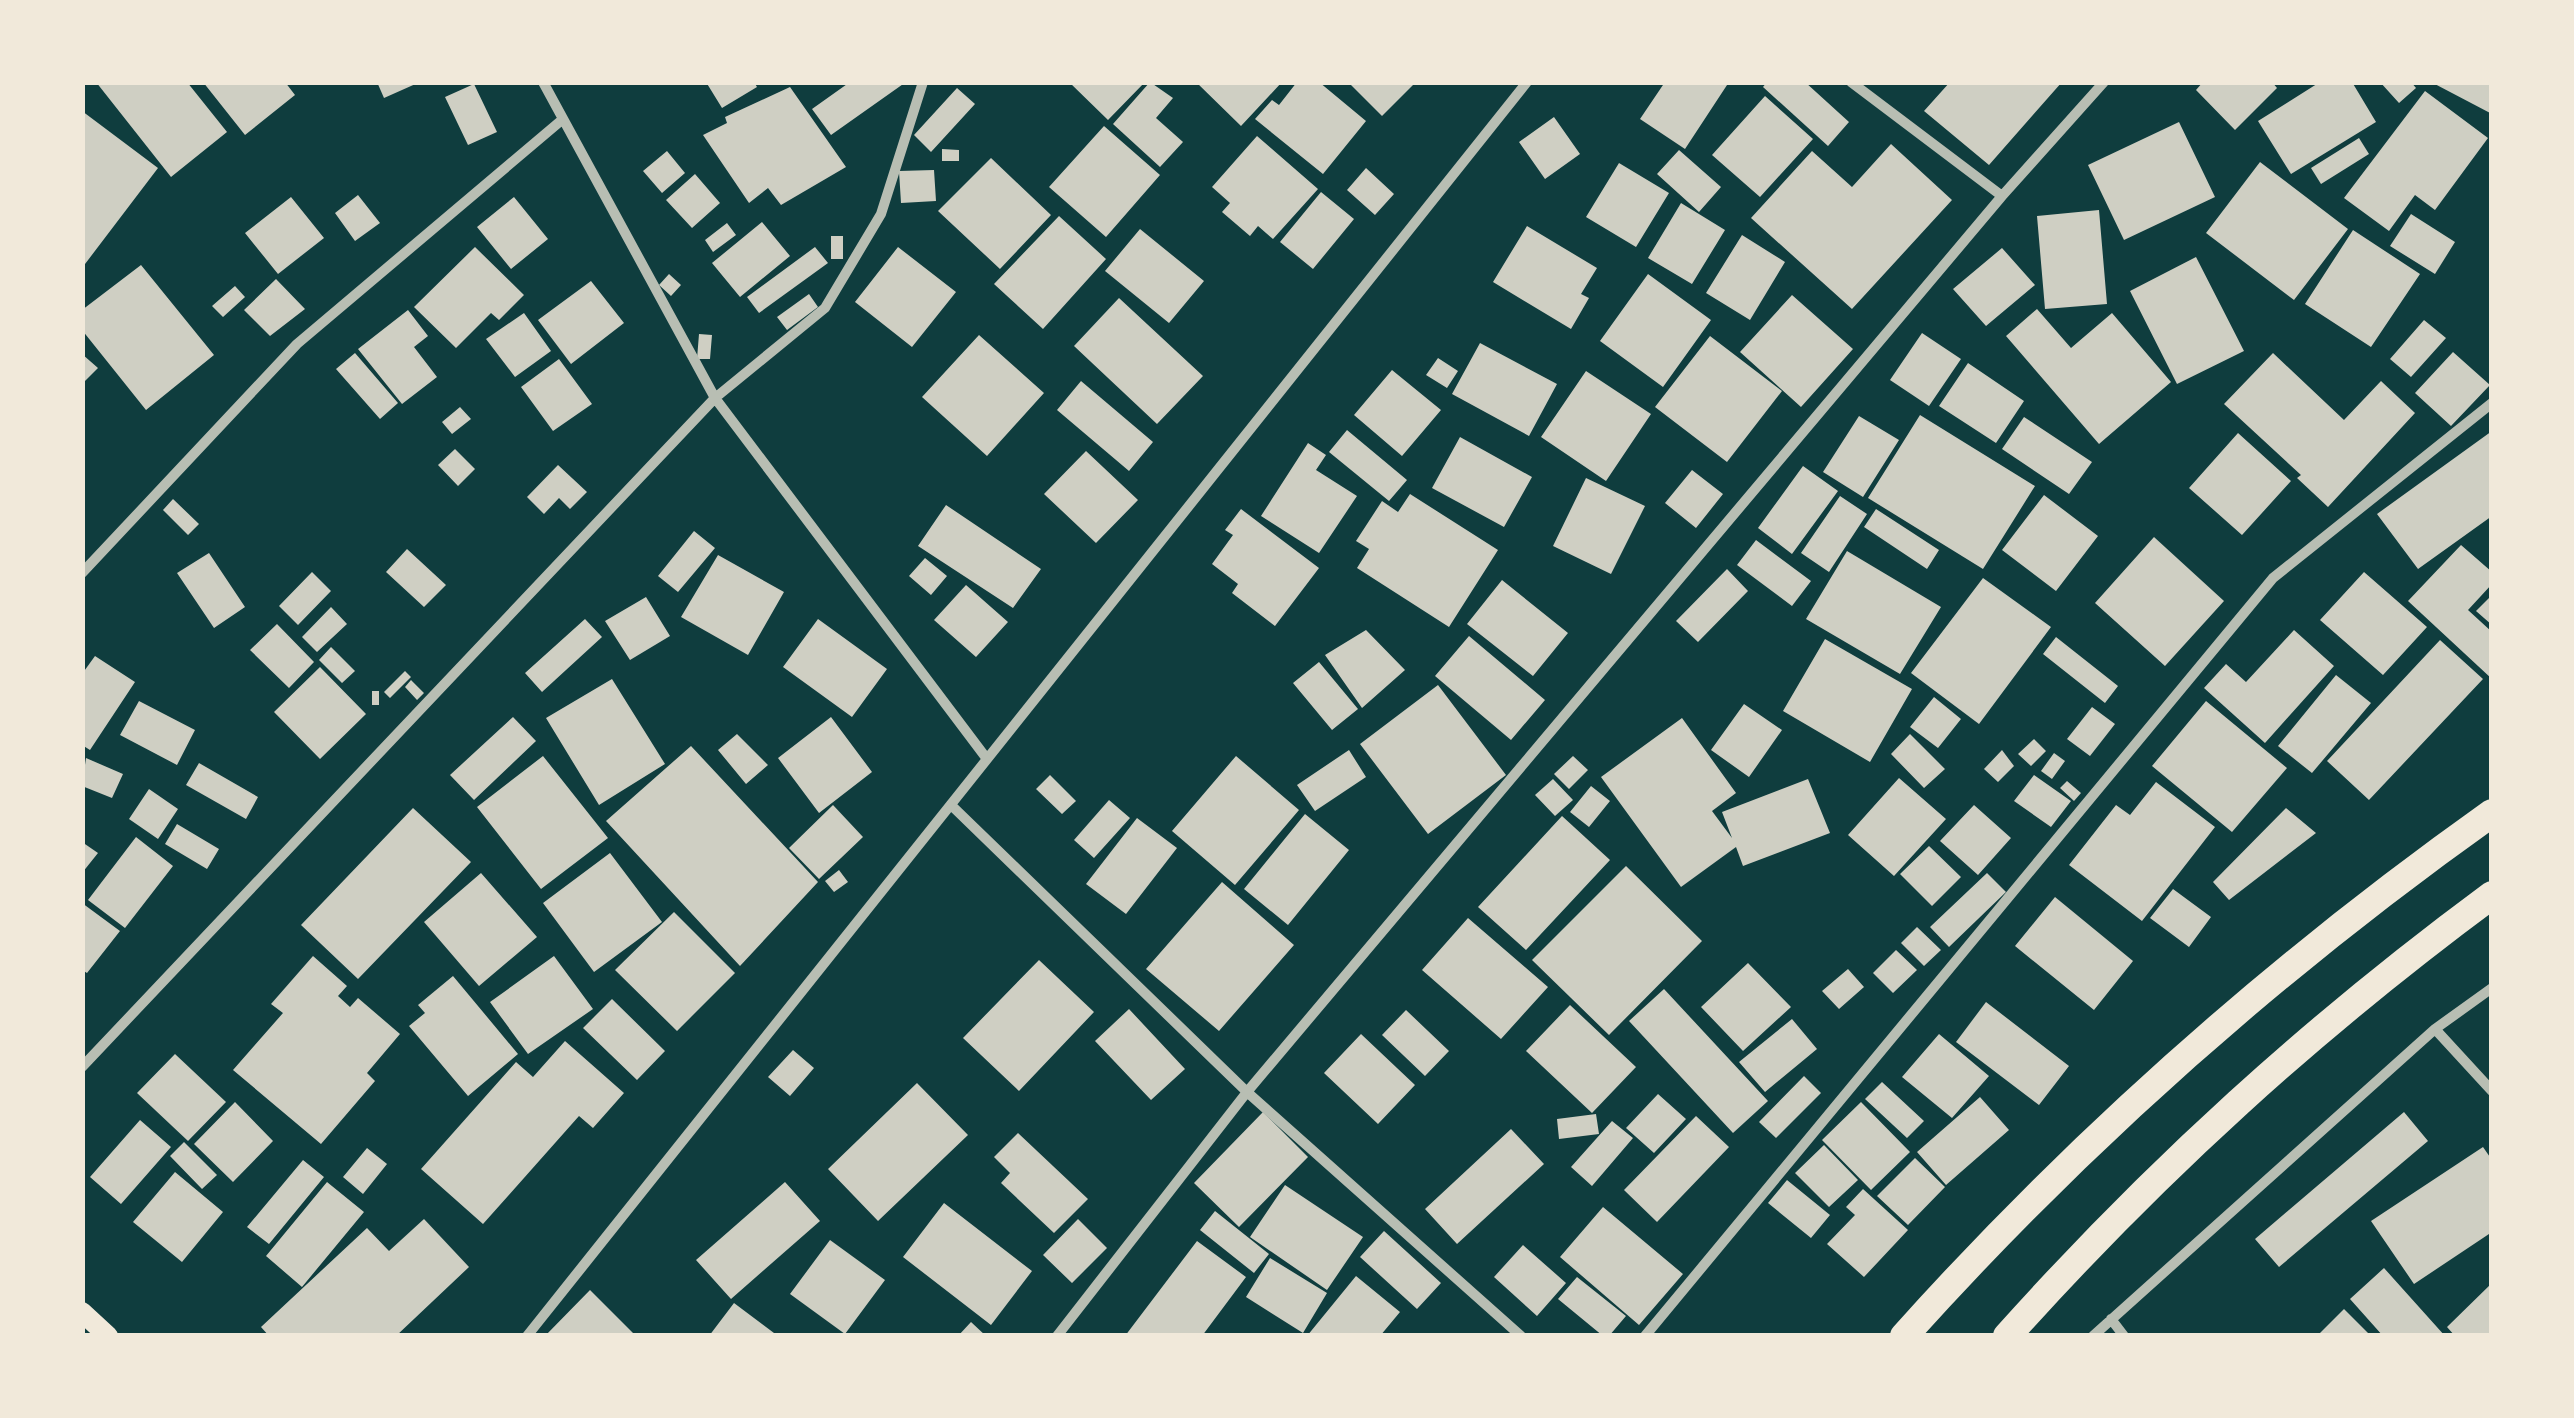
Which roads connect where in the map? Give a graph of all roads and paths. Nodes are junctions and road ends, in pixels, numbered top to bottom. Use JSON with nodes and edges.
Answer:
{"nodes":[{"id":1,"x":543,"y":82,"type":"edge"},
{"id":2,"x":923,"y":82,"type":"edge"},
{"id":3,"x":1527,"y":82,"type":"edge"},
{"id":4,"x":1851,"y":82,"type":"edge"},
{"id":5,"x":2104,"y":82,"type":"edge"},
{"id":6,"x":563,"y":119,"type":"junction"},
{"id":7,"x":2002,"y":196,"type":"junction"},
{"id":8,"x":714,"y":398,"type":"junction"},
{"id":9,"x":2492,"y":403,"type":"edge"},
{"id":10,"x":82,"y":573,"type":"edge"},
{"id":11,"x":988,"y":760,"type":"junction"},
{"id":12,"x":951,"y":805,"type":"junction"},
{"id":13,"x":2492,"y":813,"type":"edge"},
{"id":14,"x":2492,"y":895,"type":"edge"},
{"id":15,"x":2492,"y":988,"type":"edge"},
{"id":16,"x":2435,"y":1029,"type":"junction"},
{"id":17,"x":82,"y":1066,"type":"edge"},
{"id":18,"x":2492,"y":1091,"type":"edge"},
{"id":19,"x":1247,"y":1092,"type":"junction"},
{"id":20,"x":82,"y":1312,"type":"edge"},
{"id":21,"x":2111,"y":1319,"type":"junction"},
{"id":22,"x":108,"y":1336,"type":"edge"},
{"id":23,"x":527,"y":1336,"type":"edge"},
{"id":24,"x":1057,"y":1336,"type":"edge"},
{"id":25,"x":1521,"y":1336,"type":"edge"},
{"id":26,"x":1645,"y":1336,"type":"edge"},
{"id":27,"x":1904,"y":1336,"type":"edge"},
{"id":28,"x":2007,"y":1336,"type":"edge"},
{"id":29,"x":2093,"y":1336,"type":"edge"},
{"id":30,"x":2124,"y":1336,"type":"edge"}],
"edges":[{"from":1,"to":6,"type":"street"},
{"from":2,"to":8,"type":"street"},
{"from":3,"to":11,"type":"street"},
{"from":4,"to":7,"type":"street"},
{"from":5,"to":7,"type":"street"},
{"from":6,"to":8,"type":"street"},
{"from":6,"to":10,"type":"street"},
{"from":7,"to":19,"type":"street"},
{"from":8,"to":11,"type":"street"},
{"from":8,"to":17,"type":"street"},
{"from":9,"to":26,"type":"street"},
{"from":11,"to":12,"type":"street"},
{"from":12,"to":19,"type":"street"},
{"from":12,"to":23,"type":"street"},
{"from":13,"to":27,"type":"highway"},
{"from":14,"to":28,"type":"highway"},
{"from":15,"to":16,"type":"street"},
{"from":16,"to":18,"type":"street"},
{"from":16,"to":21,"type":"street"},
{"from":19,"to":24,"type":"street"},
{"from":19,"to":25,"type":"street"},
{"from":20,"to":22,"type":"main road"},
{"from":21,"to":29,"type":"street"},
{"from":21,"to":30,"type":"street"}]}
